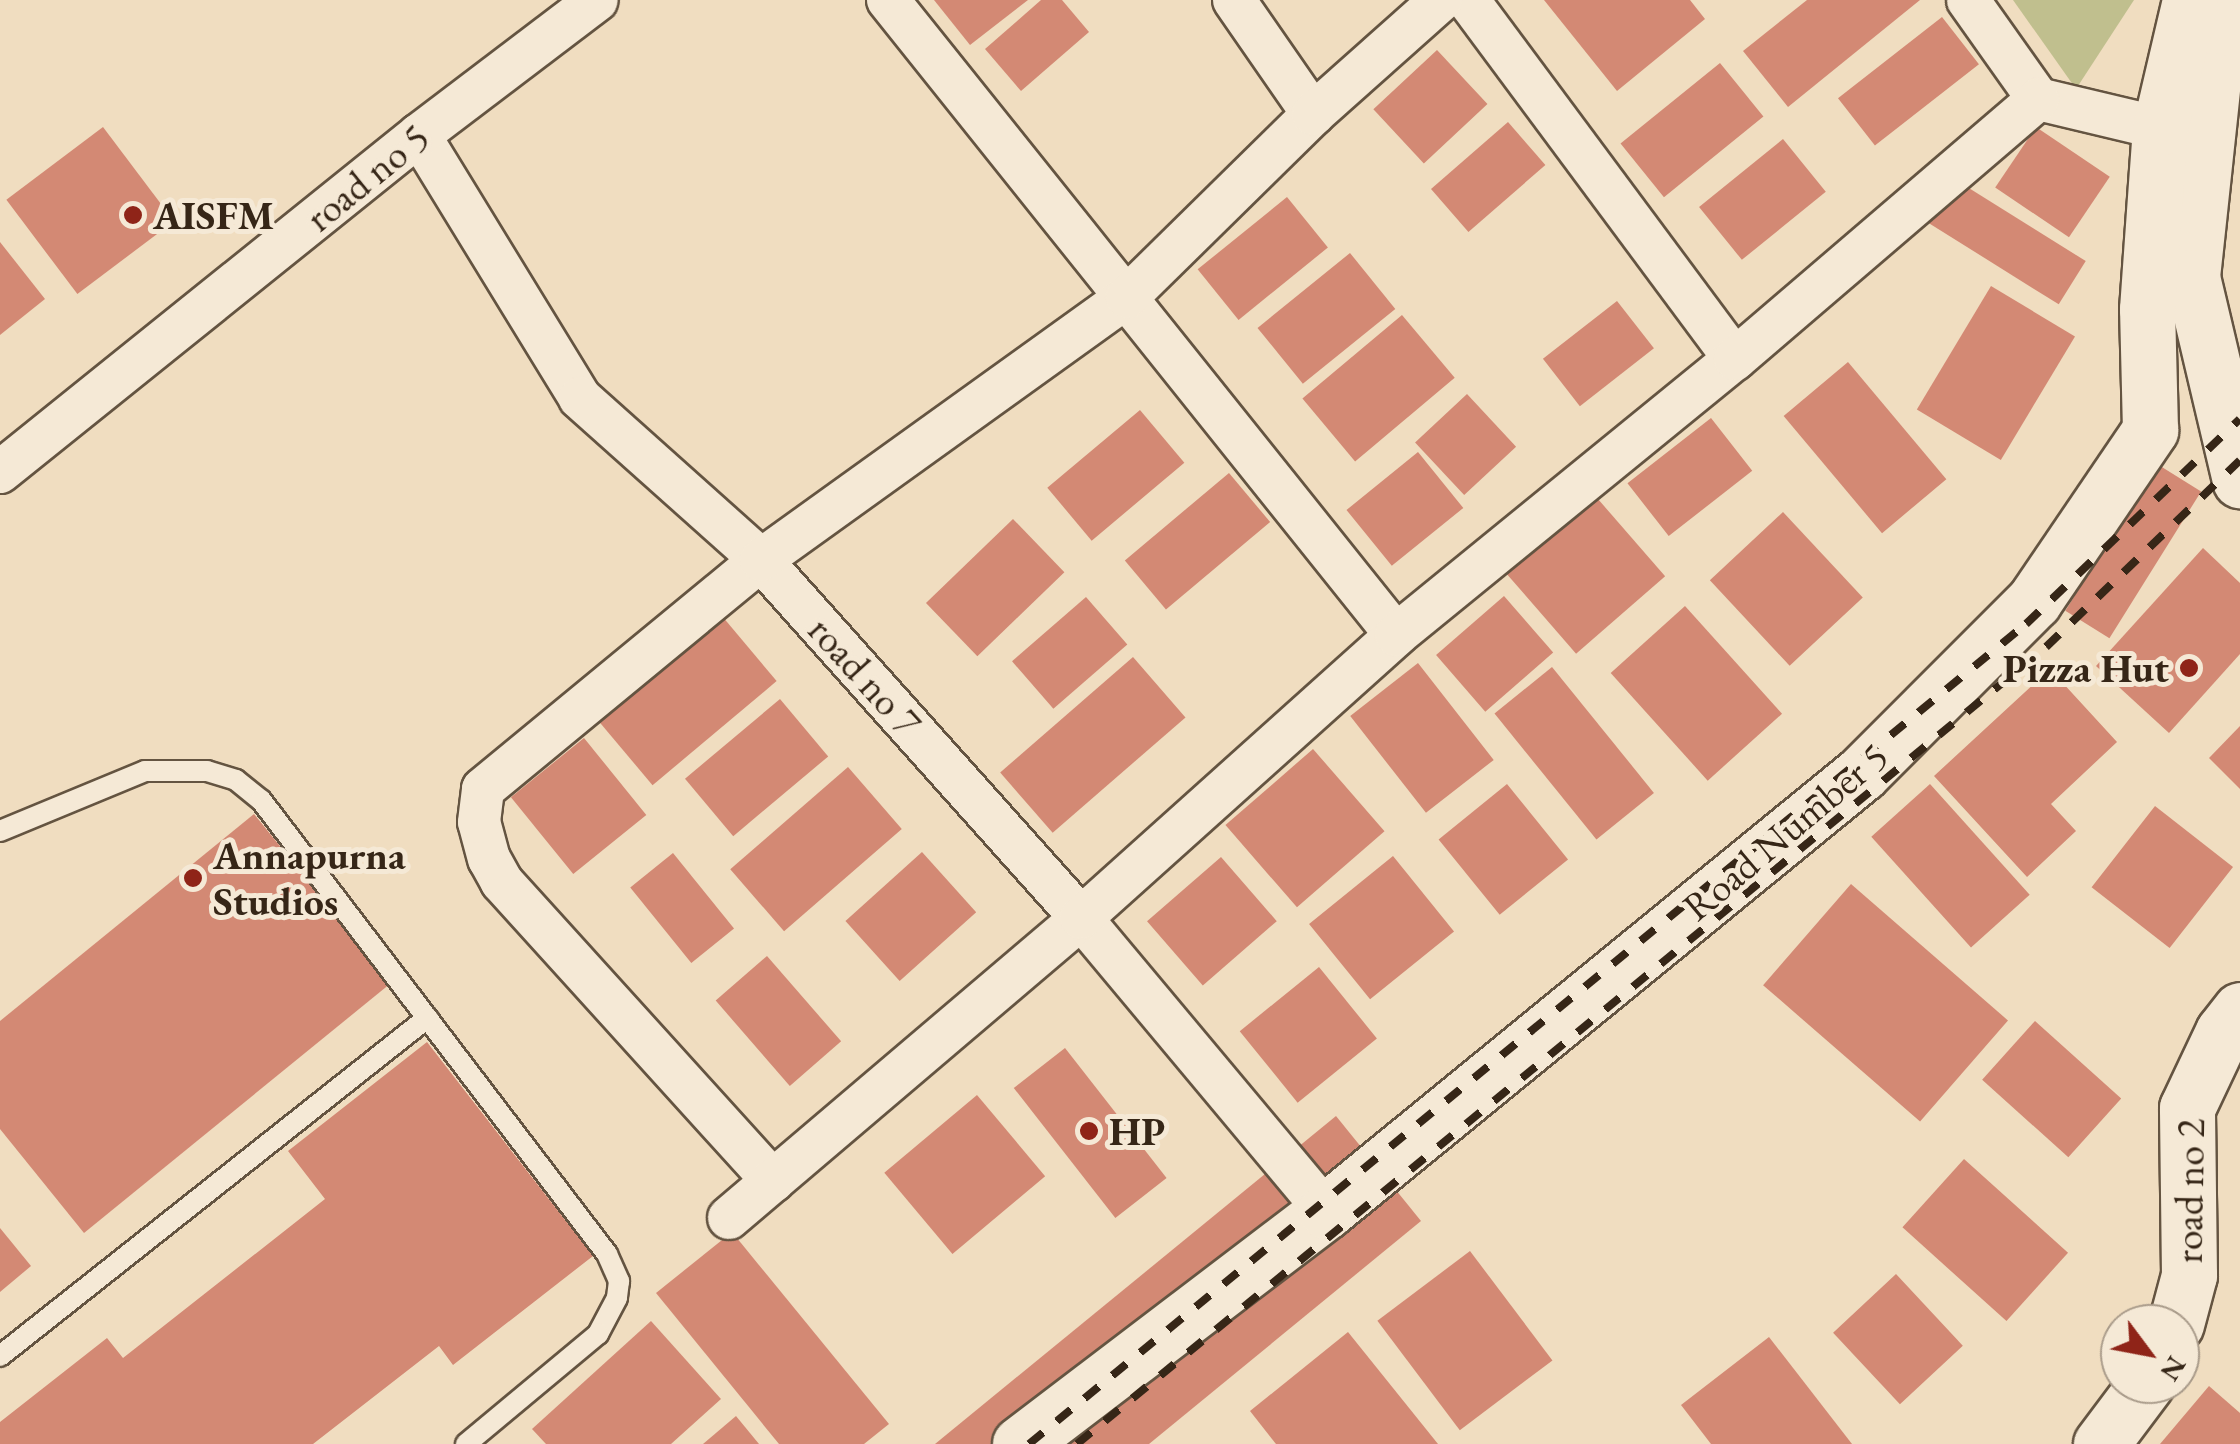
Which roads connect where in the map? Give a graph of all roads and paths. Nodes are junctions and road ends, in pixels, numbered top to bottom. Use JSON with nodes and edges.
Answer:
{"nodes":[{"id":1,"x":598,"y":0,"type":"edge"},
{"id":2,"x":888,"y":0,"type":"edge"},
{"id":3,"x":1234,"y":0,"type":"edge"},
{"id":4,"x":1442,"y":0,"type":"edge"},
{"id":5,"x":1468,"y":0,"type":"edge"},
{"id":6,"x":1968,"y":0,"type":"edge"},
{"id":7,"x":2190,"y":0,"type":"edge"},
{"id":8,"x":2240,"y":8,"type":"edge"},
{"id":9,"x":2038,"y":99,"type":"junction"},
{"id":10,"x":1313,"y":114,"type":"junction"},
{"id":11,"x":2182,"y":133,"type":"junction"},
{"id":12,"x":419,"y":135,"type":"junction"},
{"id":13,"x":1127,"y":297,"type":"junction"},
{"id":14,"x":1735,"y":359,"type":"junction"},
{"id":15,"x":2216,"y":392,"type":"junction"},
{"id":16,"x":2150,"y":430,"type":"junction"},
{"id":17,"x":0,"y":472,"type":"edge"},
{"id":18,"x":2240,"y":480,"type":"edge"},
{"id":19,"x":761,"y":560,"type":"junction"},
{"id":20,"x":1396,"y":635,"type":"junction"},
{"id":21,"x":0,"y":830,"type":"edge"},
{"id":22,"x":1080,"y":918,"type":"junction"},
{"id":23,"x":2240,"y":1010,"type":"edge"},
{"id":24,"x":427,"y":1018,"type":"junction"},
{"id":25,"x":772,"y":1181,"type":"junction"},
{"id":26,"x":1326,"y":1211,"type":"junction"},
{"id":27,"x":730,"y":1218,"type":"dead end"},
{"id":28,"x":2181,"y":1304,"type":"edge"},
{"id":29,"x":0,"y":1356,"type":"edge"},
{"id":30,"x":2131,"y":1404,"type":"edge"},
{"id":31,"x":467,"y":1444,"type":"edge"},
{"id":32,"x":1020,"y":1444,"type":"edge"},
{"id":33,"x":2100,"y":1444,"type":"edge"}],
"edges":[{"from":1,"to":12,"type":"street","name":"road no 5"},
{"from":2,"to":13,"type":"street"},
{"from":3,"to":10,"type":"street"},
{"from":4,"to":10,"type":"street"},
{"from":5,"to":14,"type":"street"},
{"from":6,"to":9,"type":"street"},
{"from":7,"to":11,"type":"main road"},
{"from":8,"to":11,"type":"main road"},
{"from":9,"to":11,"type":"street"},
{"from":9,"to":14,"type":"street"},
{"from":10,"to":13,"type":"street"},
{"from":11,"to":15,"type":"main road"},
{"from":11,"to":16,"type":"main road"},
{"from":12,"to":17,"type":"street","name":"road no 5"},
{"from":12,"to":19,"type":"street","name":"road no 7"},
{"from":13,"to":19,"type":"street"},
{"from":13,"to":20,"type":"street"},
{"from":14,"to":20,"type":"street"},
{"from":15,"to":16,"type":"main road"},
{"from":15,"to":18,"type":"main road"},
{"from":16,"to":26,"type":"main road","name":"Road Number 5"},
{"from":19,"to":22,"type":"street","name":"road no 7"},
{"from":19,"to":25,"type":"street"},
{"from":20,"to":22,"type":"street"},
{"from":21,"to":24,"type":"lane"},
{"from":22,"to":25,"type":"street"},
{"from":22,"to":26,"type":"street","name":"road no 7"},
{"from":23,"to":28,"type":"main road","name":"road no 2"},
{"from":24,"to":29,"type":"lane"},
{"from":24,"to":31,"type":"lane"},
{"from":25,"to":27,"type":"street"},
{"from":26,"to":32,"type":"main road","name":"Road Number 5"},
{"from":30,"to":33,"type":"main road"}]}
